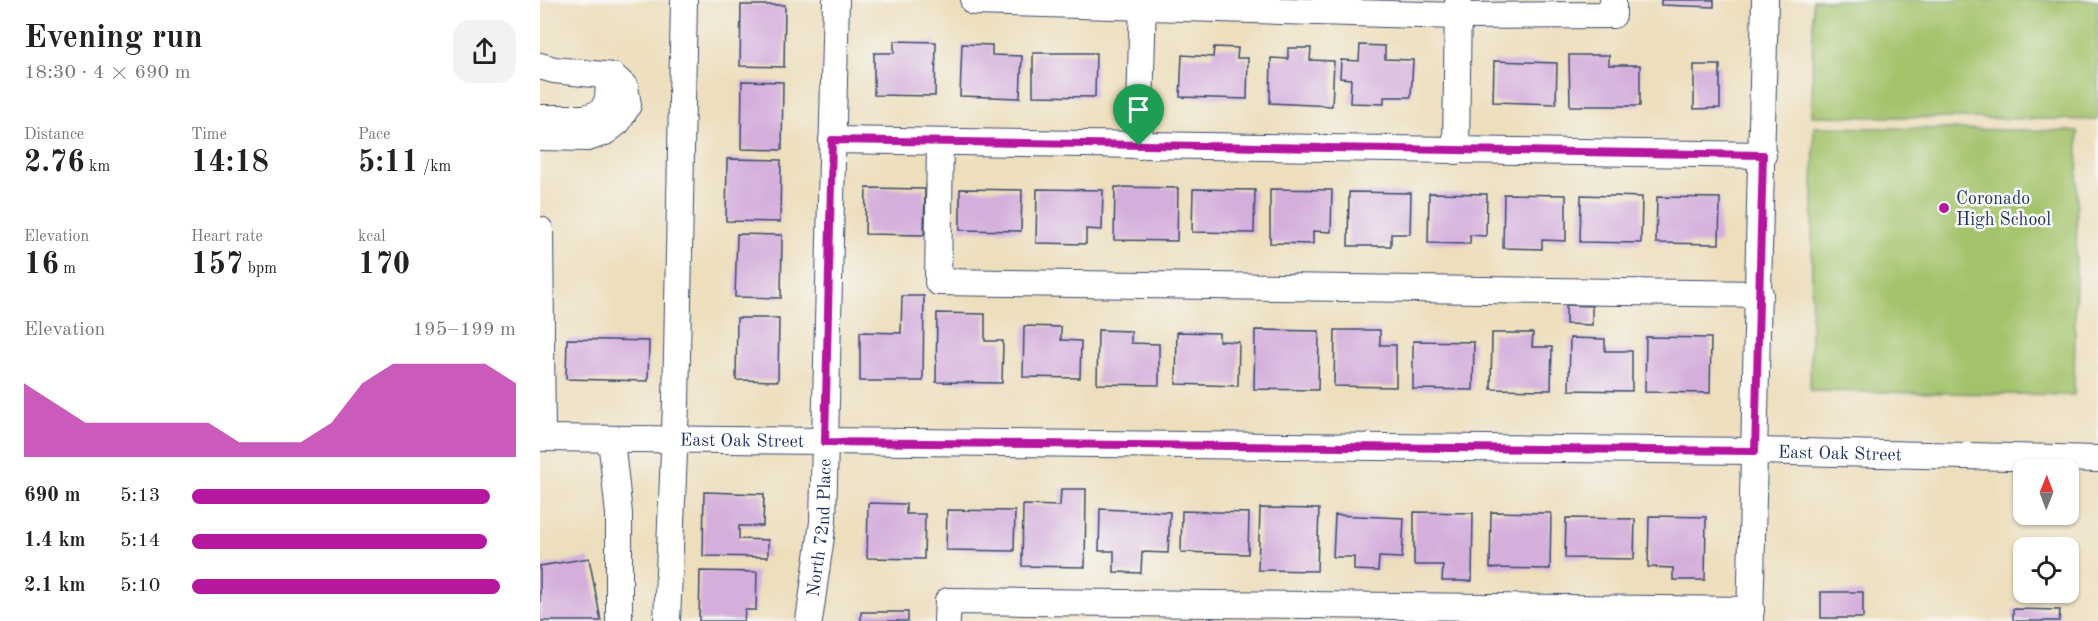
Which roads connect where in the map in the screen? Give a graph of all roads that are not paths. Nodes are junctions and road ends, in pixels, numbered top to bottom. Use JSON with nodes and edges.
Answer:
{"nodes":[{"id":1,"x":684,"y":0,"type":"edge"},
{"id":2,"x":836,"y":0,"type":"edge"},
{"id":3,"x":974,"y":0,"type":"edge"},
{"id":4,"x":1613,"y":0,"type":"edge"},
{"id":5,"x":1765,"y":0,"type":"edge"},
{"id":6,"x":1143,"y":3,"type":"edge"},
{"id":7,"x":1458,"y":8,"type":"edge"},
{"id":8,"x":540,"y":66,"type":"edge"},
{"id":9,"x":602,"y":75,"type":"junction"},
{"id":10,"x":540,"y":118,"type":"edge"},
{"id":11,"x":540,"y":137,"type":"edge"},
{"id":12,"x":832,"y":140,"type":"junction"},
{"id":13,"x":940,"y":142,"type":"junction"},
{"id":14,"x":1139,"y":146,"type":"junction"},
{"id":15,"x":1456,"y":151,"type":"junction"},
{"id":16,"x":1763,"y":155,"type":"junction"},
{"id":17,"x":540,"y":230,"type":"edge"},
{"id":18,"x":1760,"y":294,"type":"junction"},
{"id":19,"x":541,"y":381,"type":"edge"},
{"id":20,"x":541,"y":438,"type":"edge"},
{"id":21,"x":611,"y":439,"type":"junction"},
{"id":22,"x":673,"y":439,"type":"junction"},
{"id":23,"x":825,"y":442,"type":"junction"},
{"id":24,"x":1755,"y":451,"type":"junction"},
{"id":25,"x":2098,"y":459,"type":"edge"},
{"id":26,"x":1751,"y":616,"type":"edge"},
{"id":27,"x":619,"y":621,"type":"edge"},
{"id":28,"x":667,"y":621,"type":"edge"},
{"id":29,"x":809,"y":621,"type":"edge"},
{"id":30,"x":947,"y":621,"type":"edge"}],
"edges":[{"from":1,"to":22,"type":"street"},
{"from":2,"to":12,"type":"street","name":"North 72nd Place"},
{"from":3,"to":6,"type":"street"},
{"from":4,"to":7,"type":"street"},
{"from":5,"to":16,"type":"street"},
{"from":6,"to":7,"type":"street"},
{"from":6,"to":14,"type":"street"},
{"from":7,"to":15,"type":"street"},
{"from":8,"to":9,"type":"street"},
{"from":9,"to":10,"type":"street"},
{"from":9,"to":11,"type":"street"},
{"from":12,"to":13,"type":"street"},
{"from":12,"to":23,"type":"street","name":"North 72nd Place"},
{"from":13,"to":14,"type":"street"},
{"from":13,"to":18,"type":"street"},
{"from":14,"to":15,"type":"street"},
{"from":15,"to":16,"type":"street"},
{"from":16,"to":18,"type":"street"},
{"from":17,"to":19,"type":"street"},
{"from":18,"to":24,"type":"street"},
{"from":19,"to":20,"type":"street"},
{"from":20,"to":21,"type":"street","name":"East Oak Street"},
{"from":21,"to":22,"type":"street","name":"East Oak Street"},
{"from":21,"to":27,"type":"street"},
{"from":22,"to":23,"type":"street","name":"East Oak Street"},
{"from":22,"to":28,"type":"street"},
{"from":23,"to":24,"type":"street","name":"East Oak Street"},
{"from":23,"to":29,"type":"street","name":"North 72nd Place"},
{"from":24,"to":25,"type":"street","name":"East Oak Street"},
{"from":24,"to":26,"type":"street"},
{"from":26,"to":30,"type":"street"}]}
